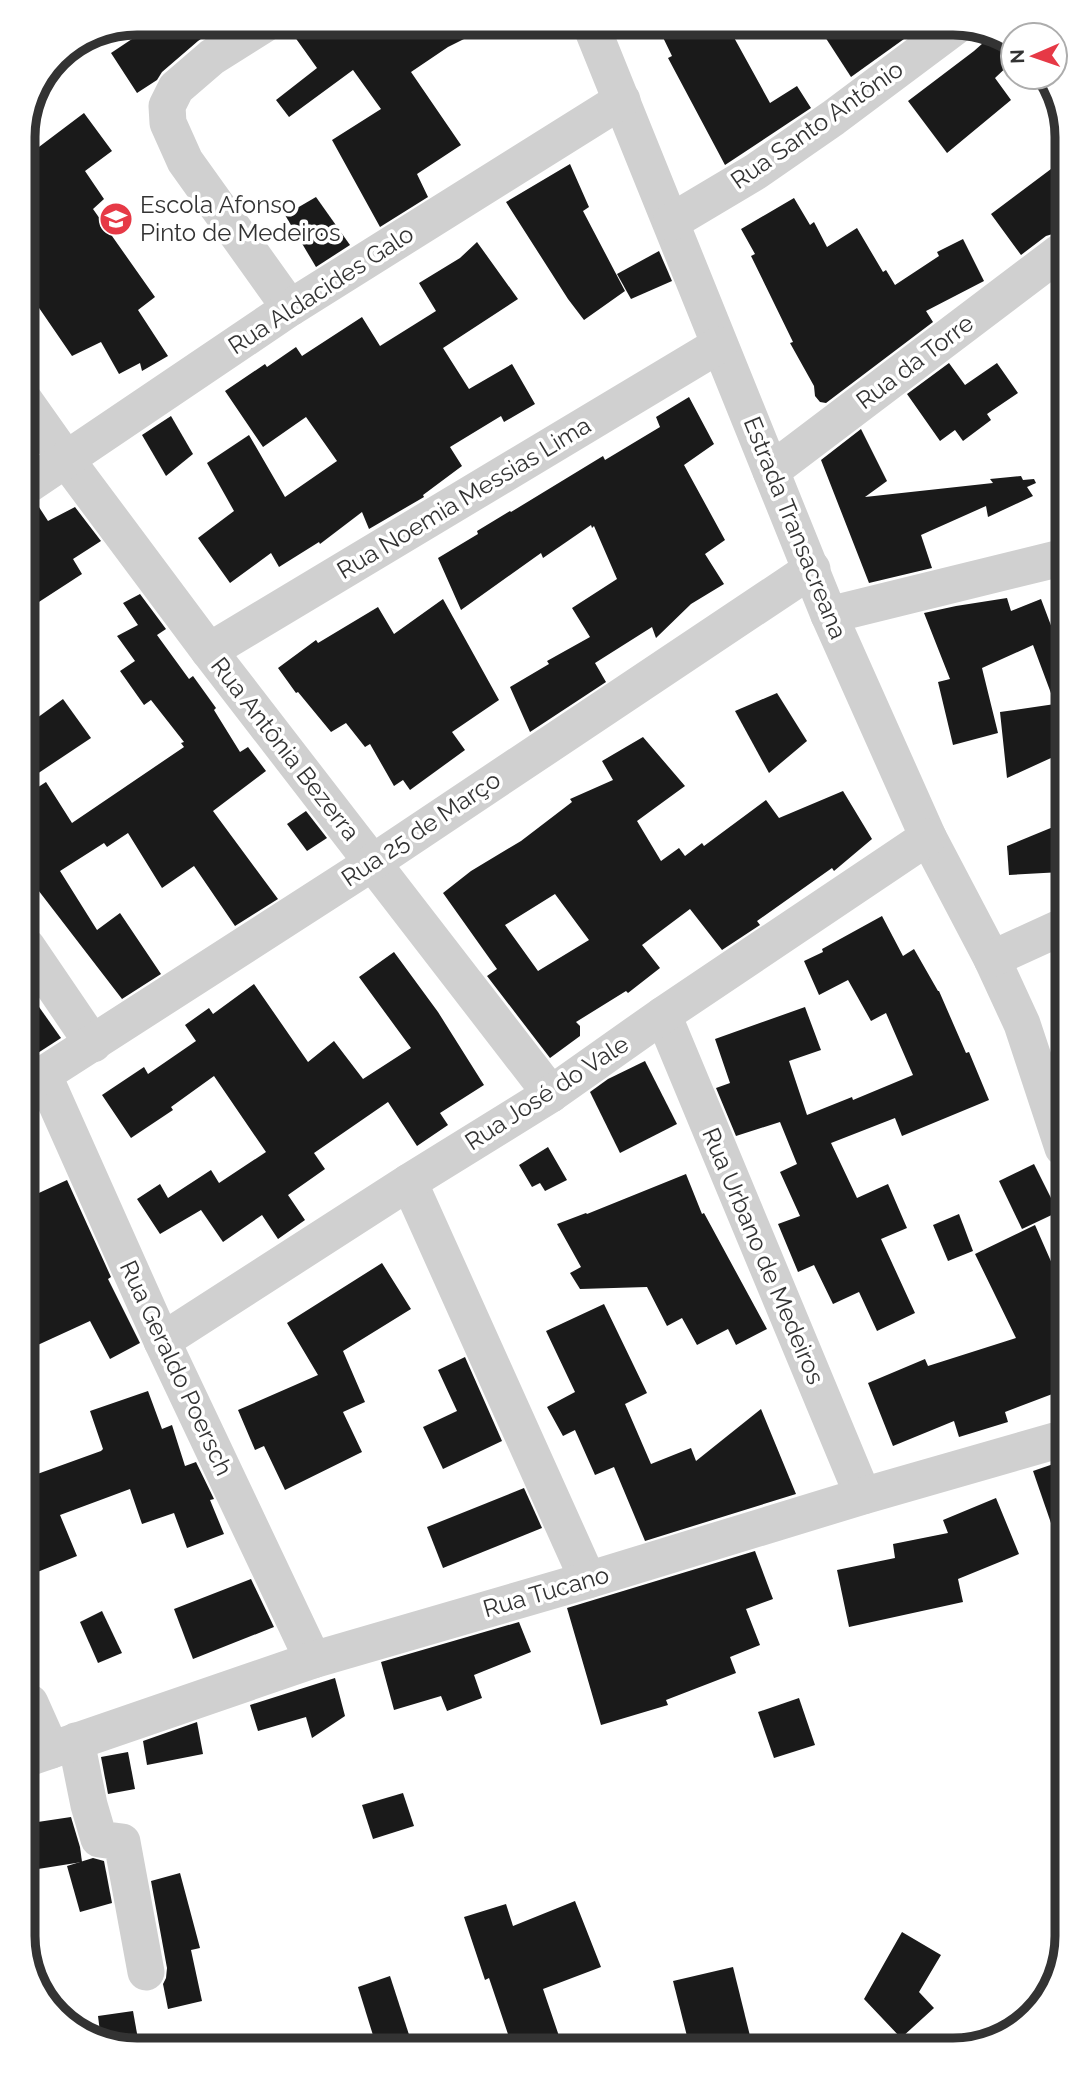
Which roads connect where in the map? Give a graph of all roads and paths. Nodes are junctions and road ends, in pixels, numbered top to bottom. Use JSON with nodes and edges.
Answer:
{"nodes":[{"id":1,"x":247,"y":35,"type":"edge"},
{"id":2,"x":595,"y":35,"type":"edge"},
{"id":3,"x":944,"y":35,"type":"edge"},
{"id":4,"x":622,"y":100,"type":"junction"},
{"id":5,"x":671,"y":222,"type":"junction"},
{"id":6,"x":1055,"y":256,"type":"edge"},
{"id":7,"x":290,"y":308,"type":"junction"},
{"id":8,"x":719,"y":345,"type":"junction"},
{"id":9,"x":35,"y":416,"type":"edge"},
{"id":10,"x":65,"y":458,"type":"junction"},
{"id":11,"x":771,"y":471,"type":"junction"},
{"id":12,"x":35,"y":479,"type":"edge"},
{"id":13,"x":1055,"y":559,"type":"edge"},
{"id":14,"x":811,"y":569,"type":"junction"},
{"id":15,"x":829,"y":615,"type":"junction"},
{"id":16,"x":209,"y":651,"type":"junction"},
{"id":17,"x":928,"y":837,"type":"junction"},
{"id":18,"x":372,"y":863,"type":"junction"},
{"id":19,"x":1055,"y":930,"type":"edge"},
{"id":20,"x":35,"y":959,"type":"edge"},
{"id":21,"x":992,"y":959,"type":"junction"},
{"id":22,"x":663,"y":1015,"type":"junction"},
{"id":23,"x":1022,"y":1024,"type":"junction"},
{"id":24,"x":93,"y":1044,"type":"junction"},
{"id":25,"x":1055,"y":1077,"type":"edge"},
{"id":26,"x":35,"y":1079,"type":"edge"},
{"id":27,"x":551,"y":1094,"type":"junction"},
{"id":28,"x":1055,"y":1124,"type":"edge"},
{"id":29,"x":409,"y":1182,"type":"junction"},
{"id":30,"x":162,"y":1341,"type":"junction"},
{"id":31,"x":1055,"y":1440,"type":"edge"},
{"id":32,"x":863,"y":1496,"type":"junction"},
{"id":33,"x":588,"y":1580,"type":"junction"},
{"id":34,"x":313,"y":1660,"type":"junction"},
{"id":35,"x":35,"y":1713,"type":"edge"},
{"id":36,"x":53,"y":1750,"type":"edge"},
{"id":37,"x":146,"y":1972,"type":"dead end"}],
"edges":[{"from":1,"to":7,"type":"street"},
{"from":2,"to":4,"type":"street","name":"Estrada Transacreana"},
{"from":3,"to":5,"type":"street","name":"Rua Santo Antônio"},
{"from":4,"to":5,"type":"street","name":"Estrada Transacreana"},
{"from":4,"to":7,"type":"street","name":"Rua Aldacides Galo"},
{"from":5,"to":8,"type":"street","name":"Estrada Transacreana"},
{"from":6,"to":11,"type":"street","name":"Rua da Torre"},
{"from":7,"to":10,"type":"street","name":"Rua Aldacides Galo"},
{"from":8,"to":11,"type":"street","name":"Estrada Transacreana"},
{"from":8,"to":16,"type":"street","name":"Rua Noemia Messias Lima"},
{"from":9,"to":10,"type":"street","name":"Rua Antônia Bezerra"},
{"from":10,"to":12,"type":"street","name":"Rua Aldacides Galo"},
{"from":10,"to":16,"type":"street","name":"Rua Antônia Bezerra"},
{"from":11,"to":14,"type":"street","name":"Estrada Transacreana"},
{"from":13,"to":15,"type":"street"},
{"from":14,"to":15,"type":"street","name":"Estrada Transacreana"},
{"from":14,"to":18,"type":"street","name":"Rua 25 de Março"},
{"from":15,"to":17,"type":"street","name":"Estrada Transacreana"},
{"from":16,"to":18,"type":"street","name":"Rua Antônia Bezerra"},
{"from":17,"to":21,"type":"street","name":"Estrada Transacreana"},
{"from":17,"to":22,"type":"street","name":"Rua José do Vale"},
{"from":18,"to":24,"type":"street","name":"Rua 25 de Março"},
{"from":18,"to":27,"type":"street","name":"Rua Antônia Bezerra"},
{"from":19,"to":21,"type":"street"},
{"from":20,"to":24,"type":"street"},
{"from":21,"to":23,"type":"street","name":"Estrada Transacreana"},
{"from":22,"to":27,"type":"street","name":"Rua José do Vale"},
{"from":22,"to":32,"type":"street","name":"Rua Urbano de Medeiros"},
{"from":23,"to":25,"type":"street","name":"Estrada Transacreana"},
{"from":23,"to":28,"type":"street","name":"Estrada Transacreana"},
{"from":24,"to":26,"type":"street","name":"Rua 25 de Março"},
{"from":26,"to":30,"type":"street","name":"Rua Geraldo Poersch"},
{"from":27,"to":29,"type":"street","name":"Rua José do Vale"},
{"from":29,"to":30,"type":"street","name":"Rua José do Vale"},
{"from":29,"to":33,"type":"street"},
{"from":30,"to":34,"type":"street","name":"Rua Geraldo Poersch"},
{"from":31,"to":32,"type":"street","name":"Rua Tucano"},
{"from":32,"to":33,"type":"street","name":"Rua Tucano"},
{"from":33,"to":34,"type":"street","name":"Rua Tucano"},
{"from":34,"to":36,"type":"street","name":"Rua Tucano"},
{"from":35,"to":36,"type":"street"},
{"from":36,"to":37,"type":"street"}]}
